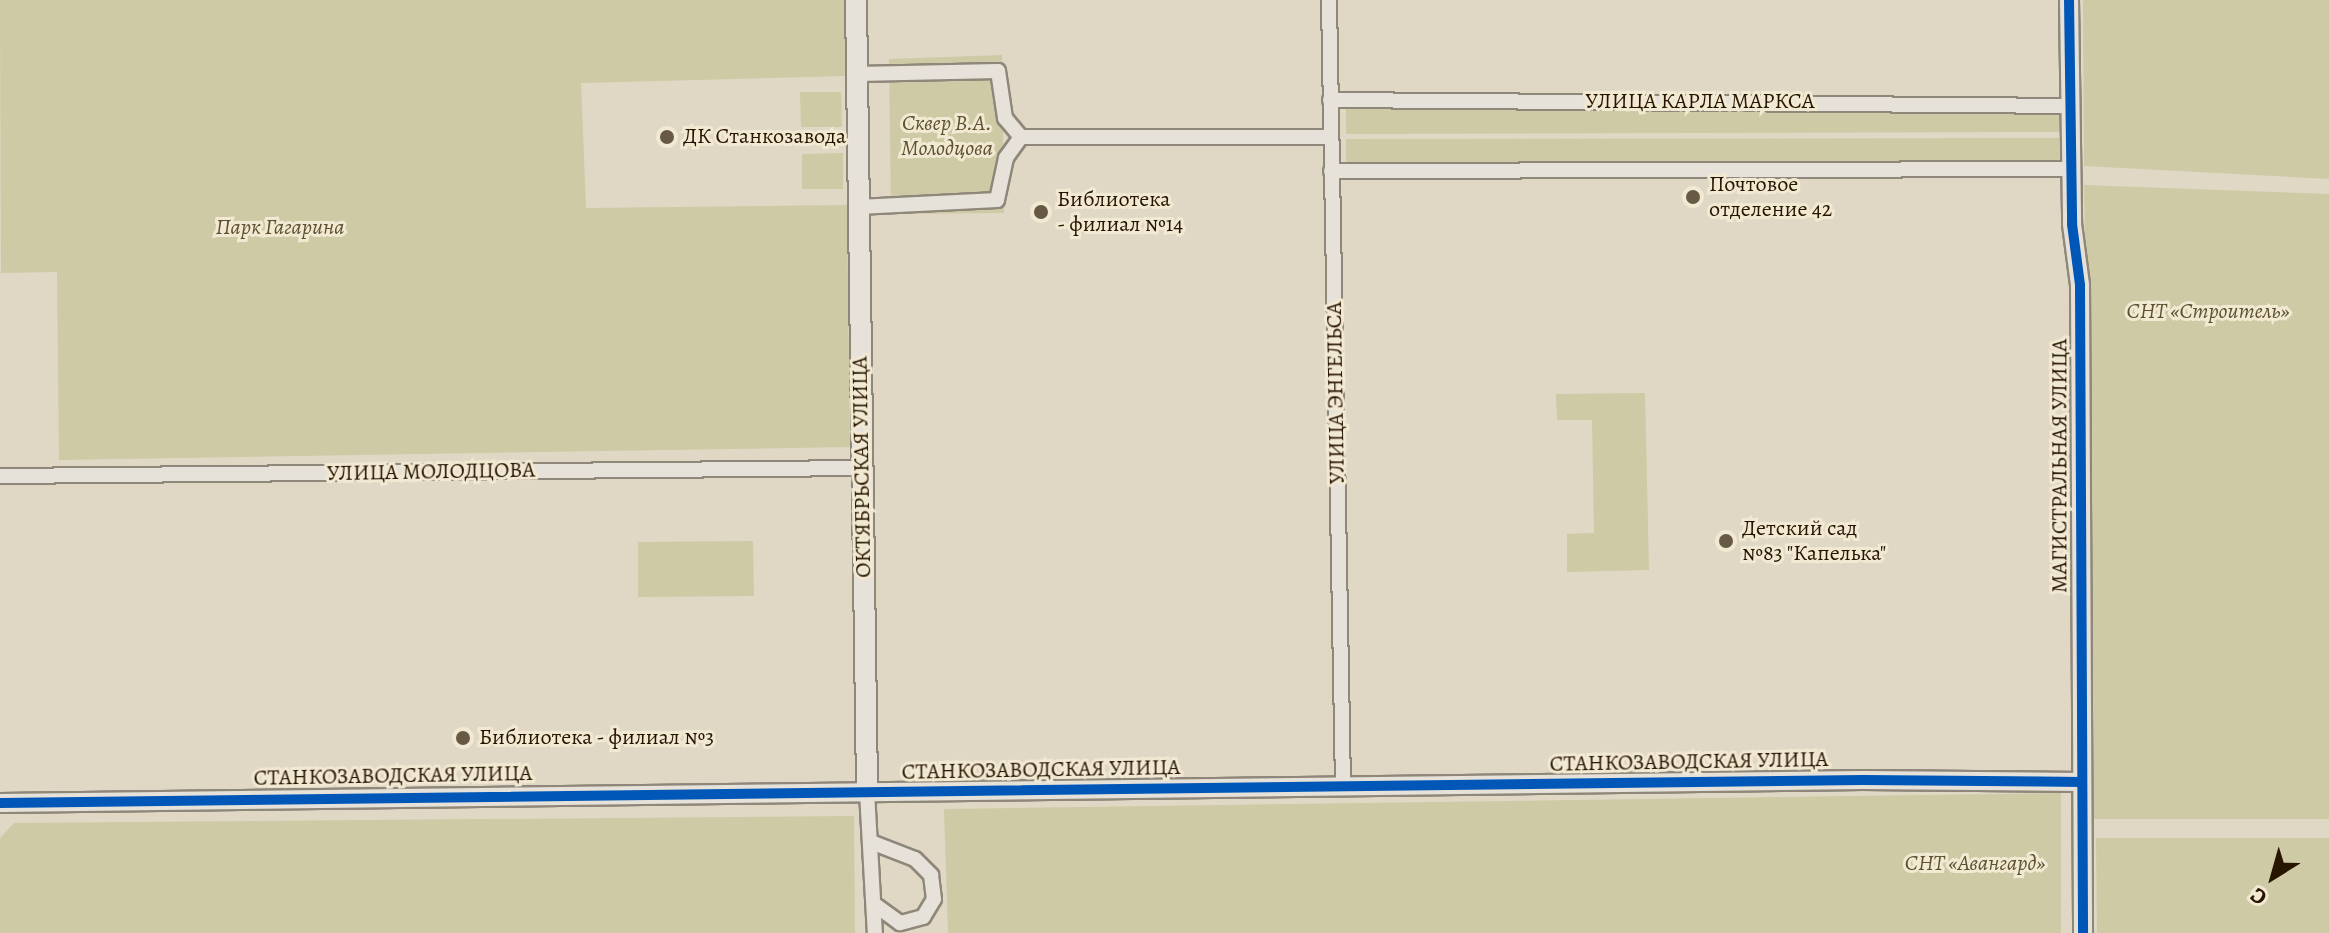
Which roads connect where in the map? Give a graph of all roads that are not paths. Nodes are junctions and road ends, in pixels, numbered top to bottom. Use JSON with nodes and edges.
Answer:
{"nodes":[{"id":1,"x":856,"y":0,"type":"edge"},
{"id":2,"x":1329,"y":0,"type":"edge"},
{"id":3,"x":2069,"y":0,"type":"edge"},
{"id":4,"x":857,"y":74,"type":"junction"},
{"id":5,"x":1330,"y":100,"type":"junction"},
{"id":6,"x":2071,"y":106,"type":"junction"},
{"id":7,"x":1021,"y":137,"type":"junction"},
{"id":8,"x":1331,"y":137,"type":"junction"},
{"id":9,"x":2073,"y":169,"type":"junction"},
{"id":10,"x":1331,"y":171,"type":"junction"},
{"id":11,"x":858,"y":207,"type":"junction"},
{"id":12,"x":862,"y":468,"type":"junction"},
{"id":13,"x":0,"y":476,"type":"edge"},
{"id":14,"x":2082,"y":782,"type":"junction"},
{"id":15,"x":1343,"y":786,"type":"junction"},
{"id":16,"x":867,"y":792,"type":"junction"},
{"id":17,"x":0,"y":803,"type":"edge"},
{"id":18,"x":871,"y":842,"type":"junction"},
{"id":19,"x":874,"y":904,"type":"junction"},
{"id":20,"x":875,"y":933,"type":"edge"},
{"id":21,"x":2083,"y":933,"type":"edge"}],
"edges":[{"from":1,"to":4,"type":"main road","name":"ОКТЯБРЬСКАЯ УЛИЦА"},
{"from":2,"to":5,"type":"street","name":"УЛИЦА ЭНГЕЛЬСА"},
{"from":3,"to":6,"type":"street","name":"МАГИСТРАЛЬНАЯ УЛИЦА"},
{"from":4,"to":7,"type":"street"},
{"from":4,"to":11,"type":"main road","name":"ОКТЯБРЬСКАЯ УЛИЦА"},
{"from":5,"to":6,"type":"street","name":"УЛИЦА КАРЛА МАРКСА"},
{"from":5,"to":8,"type":"street","name":"УЛИЦА ЭНГЕЛЬСА"},
{"from":6,"to":9,"type":"street","name":"МАГИСТРАЛЬНАЯ УЛИЦА"},
{"from":7,"to":8,"type":"street"},
{"from":7,"to":11,"type":"street"},
{"from":8,"to":10,"type":"street","name":"УЛИЦА ЭНГЕЛЬСА"},
{"from":9,"to":10,"type":"street"},
{"from":9,"to":14,"type":"street","name":"МАГИСТРАЛЬНАЯ УЛИЦА"},
{"from":10,"to":15,"type":"street","name":"УЛИЦА ЭНГЕЛЬСА"},
{"from":11,"to":12,"type":"main road","name":"ОКТЯБРЬСКАЯ УЛИЦА"},
{"from":12,"to":13,"type":"street","name":"УЛИЦА МОЛОДЦОВА"},
{"from":12,"to":16,"type":"main road","name":"ОКТЯБРЬСКАЯ УЛИЦА"},
{"from":14,"to":15,"type":"street","name":"СТАНКОЗАВОДСКАЯ УЛИЦА"},
{"from":14,"to":21,"type":"street","name":"МАГИСТРАЛЬНАЯ УЛИЦА"},
{"from":15,"to":16,"type":"street","name":"СТАНКОЗАВОДСКАЯ УЛИЦА"},
{"from":16,"to":17,"type":"street","name":"СТАНКОЗАВОДСКАЯ УЛИЦА"},
{"from":16,"to":18,"type":"street","name":"ОКТЯБРЬСКАЯ УЛИЦА"},
{"from":18,"to":19,"type":"street","name":"ОКТЯБРЬСКАЯ УЛИЦА"},
{"from":18,"to":19,"type":"street"},
{"from":19,"to":20,"type":"street","name":"ОКТЯБРЬСКАЯ УЛИЦА"}]}
